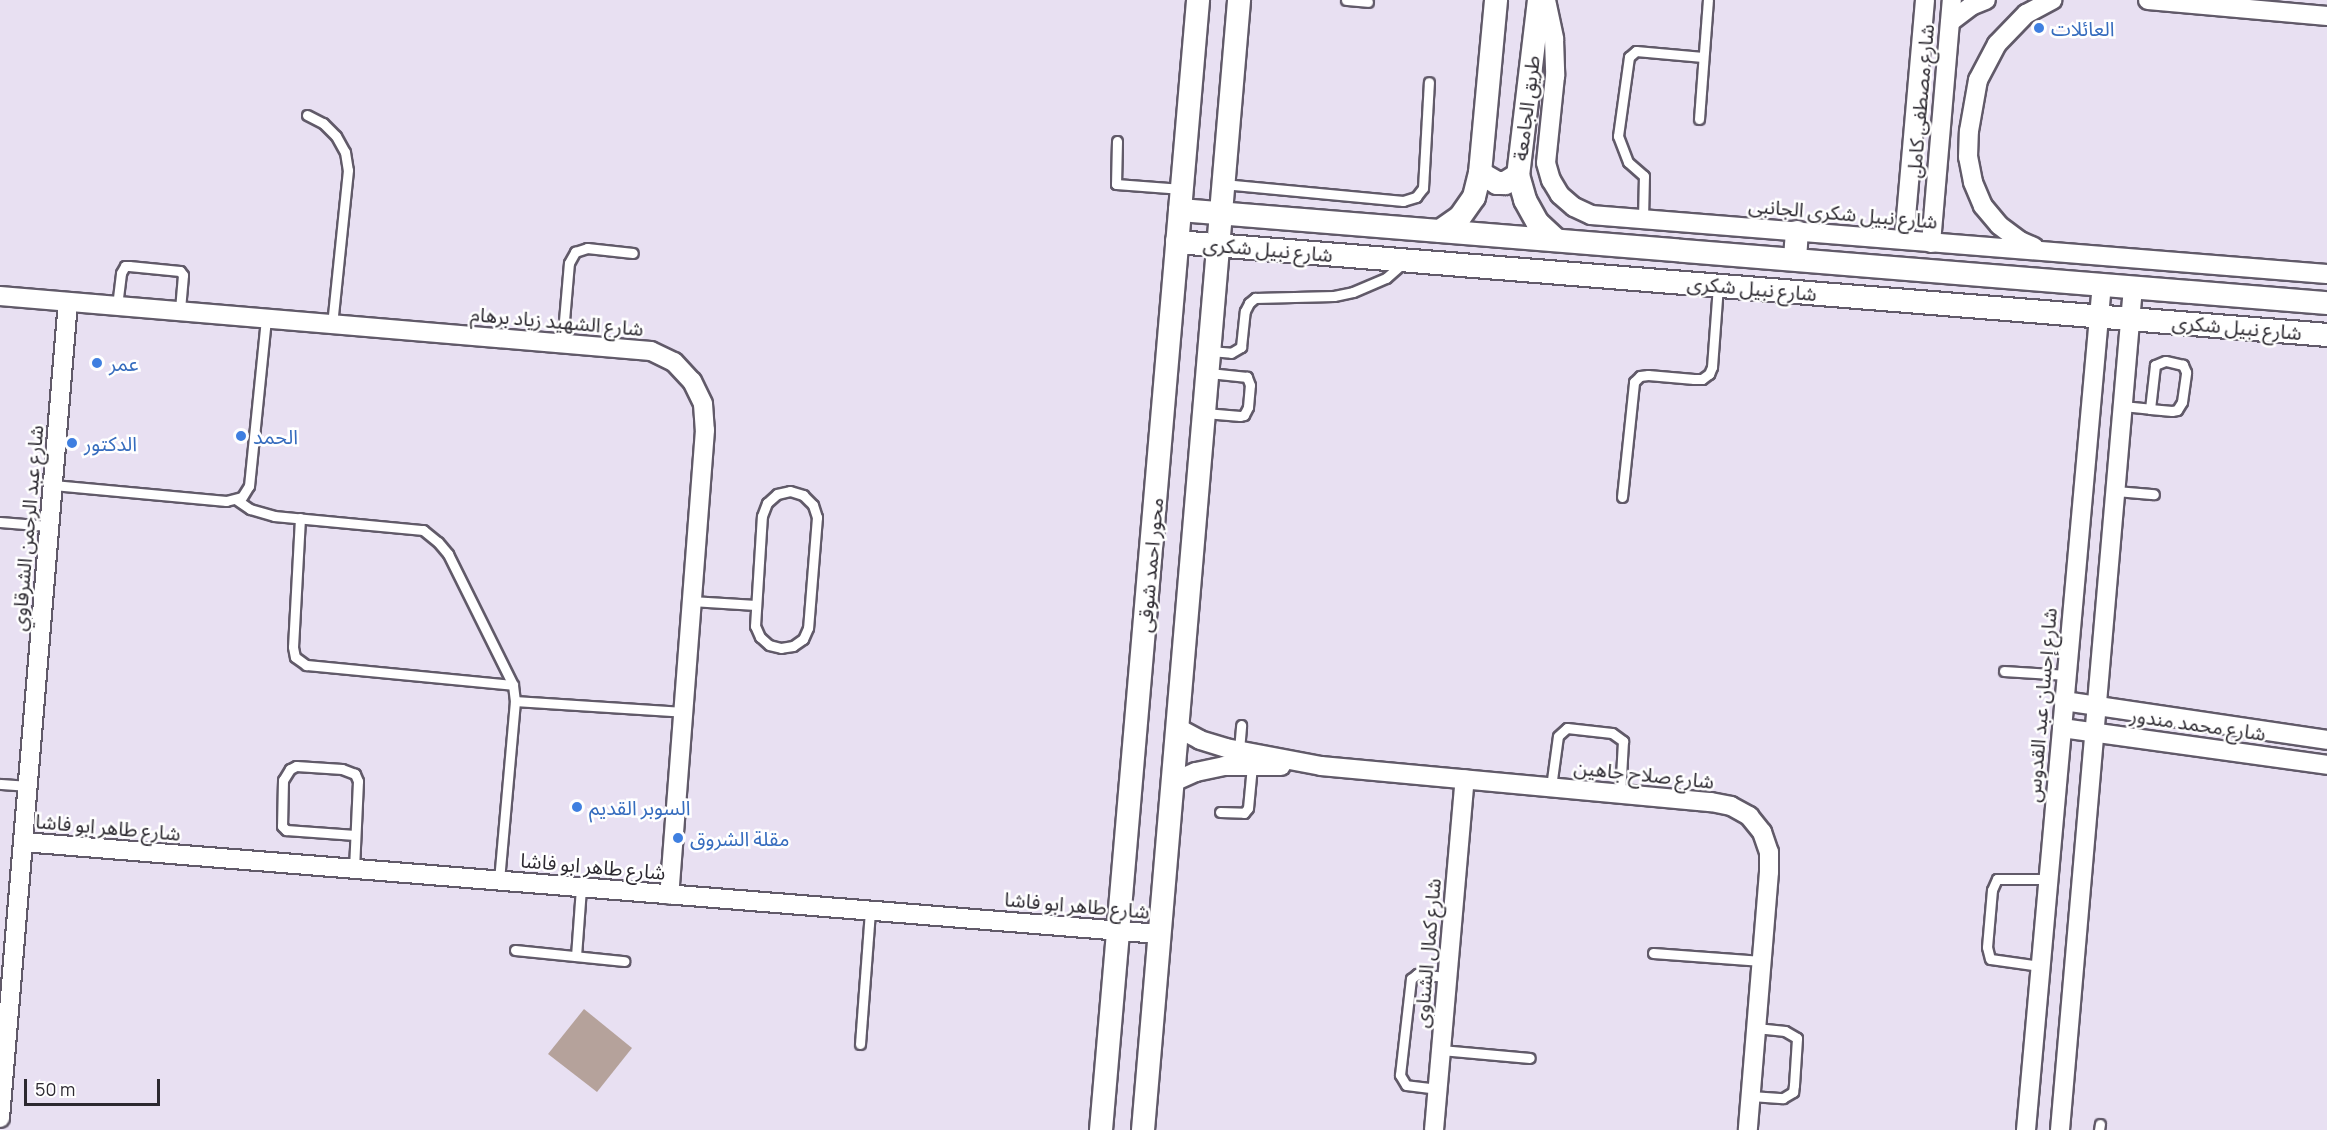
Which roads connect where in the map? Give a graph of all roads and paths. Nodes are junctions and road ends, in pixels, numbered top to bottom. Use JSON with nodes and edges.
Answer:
{"nodes":[{"id":1,"x":1198,"y":0,"type":"edge"},
{"id":2,"x":1239,"y":0,"type":"edge"},
{"id":3,"x":1346,"y":0,"type":"edge"},
{"id":4,"x":1496,"y":0,"type":"edge"},
{"id":5,"x":1539,"y":0,"type":"edge"},
{"id":6,"x":1546,"y":0,"type":"edge"},
{"id":7,"x":1708,"y":0,"type":"edge"},
{"id":8,"x":1925,"y":0,"type":"edge"},
{"id":9,"x":1952,"y":0,"type":"edge"},
{"id":10,"x":1986,"y":0,"type":"edge"},
{"id":11,"x":2052,"y":0,"type":"edge"},
{"id":12,"x":2148,"y":0,"type":"edge"},
{"id":13,"x":1368,"y":2,"type":"dead end"},
{"id":14,"x":2327,"y":16,"type":"edge"},
{"id":15,"x":1950,"y":22,"type":"junction"},
{"id":16,"x":1703,"y":57,"type":"junction"},
{"id":17,"x":1429,"y":82,"type":"dead end"},
{"id":18,"x":1916,"y":106,"type":"junction"},
{"id":19,"x":1942,"y":108,"type":"junction"},
{"id":20,"x":307,"y":115,"type":"dead end"},
{"id":21,"x":1699,"y":119,"type":"dead end"},
{"id":22,"x":1117,"y":141,"type":"dead end"},
{"id":23,"x":1480,"y":173,"type":"junction"},
{"id":24,"x":1518,"y":175,"type":"junction"},
{"id":25,"x":1223,"y":184,"type":"junction"},
{"id":26,"x":1181,"y":199,"type":"junction"},
{"id":27,"x":1220,"y":213,"type":"junction"},
{"id":28,"x":1643,"y":219,"type":"junction"},
{"id":29,"x":1370,"y":225,"type":"junction"},
{"id":30,"x":1440,"y":231,"type":"junction"},
{"id":31,"x":1797,"y":232,"type":"junction"},
{"id":32,"x":1556,"y":240,"type":"junction"},
{"id":33,"x":1904,"y":240,"type":"junction"},
{"id":34,"x":1177,"y":242,"type":"junction"},
{"id":35,"x":1931,"y":243,"type":"junction"},
{"id":36,"x":1217,"y":245,"type":"junction"},
{"id":37,"x":2044,"y":251,"type":"junction"},
{"id":38,"x":633,"y":253,"type":"dead end"},
{"id":39,"x":1368,"y":257,"type":"junction"},
{"id":40,"x":1795,"y":259,"type":"junction"},
{"id":41,"x":1408,"y":260,"type":"junction"},
{"id":42,"x":2327,"y":274,"type":"edge"},
{"id":43,"x":2102,"y":284,"type":"junction"},
{"id":44,"x":1718,"y":285,"type":"junction"},
{"id":45,"x":2133,"y":287,"type":"junction"},
{"id":46,"x":0,"y":296,"type":"edge"},
{"id":47,"x":68,"y":302,"type":"junction"},
{"id":48,"x":2327,"y":303,"type":"edge"},
{"id":49,"x":117,"y":306,"type":"junction"},
{"id":50,"x":180,"y":311,"type":"junction"},
{"id":51,"x":2099,"y":316,"type":"junction"},
{"id":52,"x":266,"y":318,"type":"junction"},
{"id":53,"x":2131,"y":318,"type":"junction"},
{"id":54,"x":332,"y":324,"type":"junction"},
{"id":55,"x":2327,"y":335,"type":"edge"},
{"id":56,"x":562,"y":344,"type":"junction"},
{"id":57,"x":1207,"y":362,"type":"junction"},
{"id":58,"x":2123,"y":406,"type":"junction"},
{"id":59,"x":2150,"y":409,"type":"junction"},
{"id":60,"x":1203,"y":412,"type":"junction"},
{"id":61,"x":53,"y":485,"type":"junction"},
{"id":62,"x":2116,"y":490,"type":"junction"},
{"id":63,"x":2154,"y":494,"type":"dead end"},
{"id":64,"x":1622,"y":497,"type":"dead end"},
{"id":65,"x":237,"y":500,"type":"junction"},
{"id":66,"x":300,"y":518,"type":"junction"},
{"id":67,"x":0,"y":522,"type":"edge"},
{"id":68,"x":49,"y":526,"type":"junction"},
{"id":69,"x":692,"y":601,"type":"junction"},
{"id":70,"x":756,"y":606,"type":"junction"},
{"id":71,"x":2004,"y":670,"type":"dead end"},
{"id":72,"x":2067,"y":675,"type":"junction"},
{"id":73,"x":513,"y":685,"type":"junction"},
{"id":74,"x":515,"y":701,"type":"junction"},
{"id":75,"x":2064,"y":701,"type":"junction"},
{"id":76,"x":2097,"y":706,"type":"junction"},
{"id":77,"x":683,"y":712,"type":"junction"},
{"id":78,"x":1240,"y":725,"type":"dead end"},
{"id":79,"x":1176,"y":727,"type":"junction"},
{"id":80,"x":2062,"y":728,"type":"junction"},
{"id":81,"x":2094,"y":732,"type":"junction"},
{"id":82,"x":2327,"y":740,"type":"edge"},
{"id":83,"x":1239,"y":750,"type":"junction"},
{"id":84,"x":2327,"y":765,"type":"edge"},
{"id":85,"x":1252,"y":766,"type":"junction"},
{"id":86,"x":1322,"y":766,"type":"junction"},
{"id":87,"x":1465,"y":779,"type":"junction"},
{"id":88,"x":1171,"y":783,"type":"junction"},
{"id":89,"x":0,"y":784,"type":"edge"},
{"id":90,"x":28,"y":786,"type":"junction"},
{"id":91,"x":1551,"y":787,"type":"junction"},
{"id":92,"x":1620,"y":794,"type":"junction"},
{"id":93,"x":1220,"y":812,"type":"dead end"},
{"id":94,"x":355,"y":834,"type":"junction"},
{"id":95,"x":23,"y":842,"type":"junction"},
{"id":96,"x":354,"y":869,"type":"junction"},
{"id":97,"x":2048,"y":879,"type":"junction"},
{"id":98,"x":499,"y":881,"type":"junction"},
{"id":99,"x":581,"y":888,"type":"junction"},
{"id":100,"x":669,"y":895,"type":"junction"},
{"id":101,"x":870,"y":911,"type":"junction"},
{"id":102,"x":1119,"y":931,"type":"junction"},
{"id":103,"x":1159,"y":934,"type":"junction"},
{"id":104,"x":515,"y":950,"type":"dead end"},
{"id":105,"x":1653,"y":953,"type":"dead end"},
{"id":106,"x":576,"y":956,"type":"junction"},
{"id":107,"x":624,"y":960,"type":"dead end"},
{"id":108,"x":1762,"y":961,"type":"junction"},
{"id":109,"x":2040,"y":966,"type":"junction"},
{"id":110,"x":1448,"y":977,"type":"junction"},
{"id":111,"x":4,"y":1011,"type":"edge"},
{"id":112,"x":1756,"y":1028,"type":"junction"},
{"id":113,"x":860,"y":1044,"type":"dead end"},
{"id":114,"x":1441,"y":1050,"type":"junction"},
{"id":115,"x":1530,"y":1058,"type":"dead end"},
{"id":116,"x":1438,"y":1089,"type":"junction"},
{"id":117,"x":1751,"y":1096,"type":"junction"},
{"id":118,"x":0,"y":1118,"type":"edge"},
{"id":119,"x":1101,"y":1130,"type":"edge"},
{"id":120,"x":1143,"y":1130,"type":"edge"},
{"id":121,"x":1434,"y":1130,"type":"edge"},
{"id":122,"x":1748,"y":1130,"type":"edge"},
{"id":123,"x":2026,"y":1130,"type":"edge"},
{"id":124,"x":2060,"y":1130,"type":"edge"}],
"edges":[{"from":1,"to":26,"type":"street","name":"محور احمد شوقى"},
{"from":2,"to":25,"type":"street","name":"محور احمد شوقى"},
{"from":3,"to":13,"type":"lane"},
{"from":4,"to":23,"type":"street","name":"طريق الجامعة"},
{"from":5,"to":24,"type":"street","name":"طريق الجامعة"},
{"from":6,"to":28,"type":"street","name":"شارع نبيل شكرى الجانبى"},
{"from":7,"to":16,"type":"lane"},
{"from":8,"to":18,"type":"street","name":"شارع مصطفى كامل"},
{"from":9,"to":15,"type":"street","name":"شارع مصطفى كامل"},
{"from":10,"to":15,"type":"street"},
{"from":11,"to":37,"type":"street"},
{"from":12,"to":14,"type":"street"},
{"from":15,"to":19,"type":"street","name":"شارع مصطفى كامل"},
{"from":16,"to":21,"type":"lane"},
{"from":16,"to":28,"type":"lane"},
{"from":17,"to":25,"type":"lane"},
{"from":18,"to":19,"type":"street"},
{"from":18,"to":33,"type":"street","name":"شارع مصطفى كامل"},
{"from":19,"to":35,"type":"street","name":"شارع مصطفى كامل"},
{"from":20,"to":54,"type":"lane"},
{"from":22,"to":26,"type":"lane"},
{"from":23,"to":24,"type":"street"},
{"from":23,"to":30,"type":"street","name":"طريق الجامعة"},
{"from":24,"to":32,"type":"street","name":"طريق الجامعة"},
{"from":25,"to":27,"type":"street","name":"محور احمد شوقى"},
{"from":26,"to":27,"type":"street","name":"شارع نبيل شكرى"},
{"from":26,"to":34,"type":"street","name":"محور احمد شوقى"},
{"from":27,"to":29,"type":"street","name":"شارع نبيل شكرى"},
{"from":27,"to":36,"type":"street","name":"محور احمد شوقى"},
{"from":28,"to":31,"type":"street","name":"شارع نبيل شكرى الجانبى"},
{"from":29,"to":30,"type":"street","name":"شارع نبيل شكرى"},
{"from":29,"to":39,"type":"street"},
{"from":30,"to":32,"type":"street","name":"شارع نبيل شكرى"},
{"from":31,"to":33,"type":"street","name":"شارع نبيل شكرى الجانبى"},
{"from":31,"to":40,"type":"street"},
{"from":32,"to":40,"type":"street","name":"شارع نبيل شكرى"},
{"from":33,"to":35,"type":"street","name":"شارع نبيل شكرى الجانبى"},
{"from":34,"to":36,"type":"street","name":"شارع نبيل شكرى"},
{"from":34,"to":102,"type":"street","name":"محور احمد شوقى"},
{"from":35,"to":37,"type":"street","name":"شارع نبيل شكرى الجانبى"},
{"from":36,"to":39,"type":"street","name":"شارع نبيل شكرى"},
{"from":36,"to":57,"type":"street","name":"محور احمد شوقى"},
{"from":37,"to":42,"type":"street","name":"شارع نبيل شكرى الجانبى"},
{"from":38,"to":56,"type":"lane"},
{"from":39,"to":41,"type":"street","name":"شارع نبيل شكرى"},
{"from":40,"to":43,"type":"street","name":"شارع نبيل شكرى"},
{"from":41,"to":44,"type":"street","name":"شارع نبيل شكرى"},
{"from":41,"to":57,"type":"lane"},
{"from":43,"to":45,"type":"street","name":"شارع نبيل شكرى"},
{"from":43,"to":51,"type":"street","name":"شارع إحسان عبد القدوس"},
{"from":44,"to":51,"type":"street","name":"شارع نبيل شكرى"},
{"from":44,"to":64,"type":"lane"},
{"from":45,"to":48,"type":"street","name":"شارع نبيل شكرى"},
{"from":45,"to":53,"type":"street"},
{"from":46,"to":47,"type":"street","name":"شارع الشهيد زياد برهام"},
{"from":47,"to":49,"type":"street","name":"شارع الشهيد زياد برهام"},
{"from":47,"to":61,"type":"street","name":"شارع عبد الرحمن الشرقاوي"},
{"from":49,"to":50,"type":"street","name":"شارع الشهيد زياد برهام"},
{"from":49,"to":50,"type":"lane"},
{"from":50,"to":52,"type":"street","name":"شارع الشهيد زياد برهام"},
{"from":51,"to":53,"type":"street","name":"شارع نبيل شكرى"},
{"from":51,"to":72,"type":"street","name":"شارع إحسان عبد القدوس"},
{"from":52,"to":54,"type":"street","name":"شارع الشهيد زياد برهام"},
{"from":52,"to":65,"type":"lane"},
{"from":53,"to":55,"type":"street","name":"شارع نبيل شكرى"},
{"from":53,"to":58,"type":"street"},
{"from":54,"to":56,"type":"street","name":"شارع الشهيد زياد برهام"},
{"from":56,"to":69,"type":"street","name":"شارع الشهيد زياد برهام"},
{"from":57,"to":60,"type":"street","name":"محور احمد شوقى"},
{"from":57,"to":60,"type":"lane"},
{"from":58,"to":59,"type":"lane"},
{"from":58,"to":62,"type":"street"},
{"from":59,"to":59,"type":"lane"},
{"from":60,"to":79,"type":"street","name":"محور احمد شوقى"},
{"from":61,"to":65,"type":"lane"},
{"from":61,"to":68,"type":"street","name":"شارع عبد الرحمن الشرقاوي"},
{"from":62,"to":63,"type":"lane"},
{"from":62,"to":76,"type":"street"},
{"from":65,"to":66,"type":"lane"},
{"from":66,"to":73,"type":"lane"},
{"from":66,"to":73,"type":"lane"},
{"from":67,"to":68,"type":"lane"},
{"from":68,"to":90,"type":"street","name":"شارع عبد الرحمن الشرقاوي"},
{"from":69,"to":70,"type":"lane"},
{"from":69,"to":77,"type":"street","name":"شارع الشهيد زياد برهام"},
{"from":70,"to":70,"type":"lane"},
{"from":71,"to":72,"type":"lane"},
{"from":72,"to":75,"type":"street","name":"شارع إحسان عبد القدوس"},
{"from":73,"to":74,"type":"lane"},
{"from":74,"to":77,"type":"lane"},
{"from":74,"to":98,"type":"lane"},
{"from":75,"to":76,"type":"street","name":"شارع محمد مندور"},
{"from":75,"to":80,"type":"street","name":"شارع إحسان عبد القدوس"},
{"from":76,"to":81,"type":"street"},
{"from":76,"to":82,"type":"street","name":"شارع محمد مندور"},
{"from":77,"to":100,"type":"street","name":"شارع الشهيد زياد برهام"},
{"from":78,"to":83,"type":"lane"},
{"from":79,"to":83,"type":"street","name":"شارع صلاح جاهين"},
{"from":79,"to":88,"type":"street","name":"محور احمد شوقى"},
{"from":80,"to":81,"type":"street","name":"شارع محمد مندور"},
{"from":80,"to":97,"type":"street","name":"شارع إحسان عبد القدوس"},
{"from":81,"to":84,"type":"street","name":"شارع محمد مندور"},
{"from":81,"to":124,"type":"street"},
{"from":83,"to":86,"type":"street","name":"شارع صلاح جاهين"},
{"from":85,"to":86,"type":"street","name":"شارع صلاح جاهين"},
{"from":85,"to":88,"type":"street","name":"شارع صلاح جاهين"},
{"from":85,"to":93,"type":"lane"},
{"from":86,"to":87,"type":"street","name":"شارع صلاح جاهين"},
{"from":87,"to":91,"type":"street","name":"شارع صلاح جاهين"},
{"from":87,"to":110,"type":"street","name":"شارع كمال الشناوى"},
{"from":88,"to":103,"type":"street","name":"محور احمد شوقى"},
{"from":89,"to":90,"type":"lane"},
{"from":90,"to":95,"type":"street","name":"شارع عبد الرحمن الشرقاوي"},
{"from":91,"to":92,"type":"street","name":"شارع صلاح جاهين"},
{"from":91,"to":92,"type":"lane"},
{"from":92,"to":108,"type":"street","name":"شارع صلاح جاهين"},
{"from":94,"to":94,"type":"lane"},
{"from":94,"to":96,"type":"lane"},
{"from":95,"to":96,"type":"street","name":"شارع طاهر ابو فاشا"},
{"from":95,"to":111,"type":"street","name":"شارع عبد الرحمن الشرقاوي"},
{"from":96,"to":98,"type":"street","name":"شارع طاهر ابو فاشا"},
{"from":97,"to":109,"type":"street","name":"شارع إحسان عبد القدوس"},
{"from":97,"to":109,"type":"lane"},
{"from":98,"to":99,"type":"street","name":"شارع طاهر ابو فاشا"},
{"from":99,"to":100,"type":"street","name":"شارع طاهر ابو فاشا"},
{"from":99,"to":106,"type":"lane"},
{"from":100,"to":101,"type":"street","name":"شارع طاهر ابو فاشا"},
{"from":101,"to":102,"type":"street","name":"شارع طاهر ابو فاشا"},
{"from":101,"to":113,"type":"lane"},
{"from":102,"to":103,"type":"street","name":"شارع طاهر ابو فاشا"},
{"from":102,"to":119,"type":"street","name":"محور احمد شوقى"},
{"from":103,"to":120,"type":"street","name":"محور احمد شوقى"},
{"from":104,"to":106,"type":"lane"},
{"from":105,"to":108,"type":"lane"},
{"from":106,"to":107,"type":"lane"},
{"from":108,"to":112,"type":"street","name":"شارع صلاح جاهين"},
{"from":109,"to":123,"type":"street","name":"شارع إحسان عبد القدوس"},
{"from":110,"to":114,"type":"street","name":"شارع كمال الشناوى"},
{"from":110,"to":116,"type":"lane"},
{"from":111,"to":118,"type":"street","name":"شارع عبد الرحمن الشرقاوي"},
{"from":112,"to":117,"type":"street","name":"شارع صلاح جاهين"},
{"from":112,"to":117,"type":"lane"},
{"from":114,"to":115,"type":"lane"},
{"from":114,"to":116,"type":"street","name":"شارع كمال الشناوى"},
{"from":116,"to":121,"type":"street","name":"شارع كمال الشناوى"},
{"from":117,"to":122,"type":"street","name":"شارع صلاح جاهين"}]}
